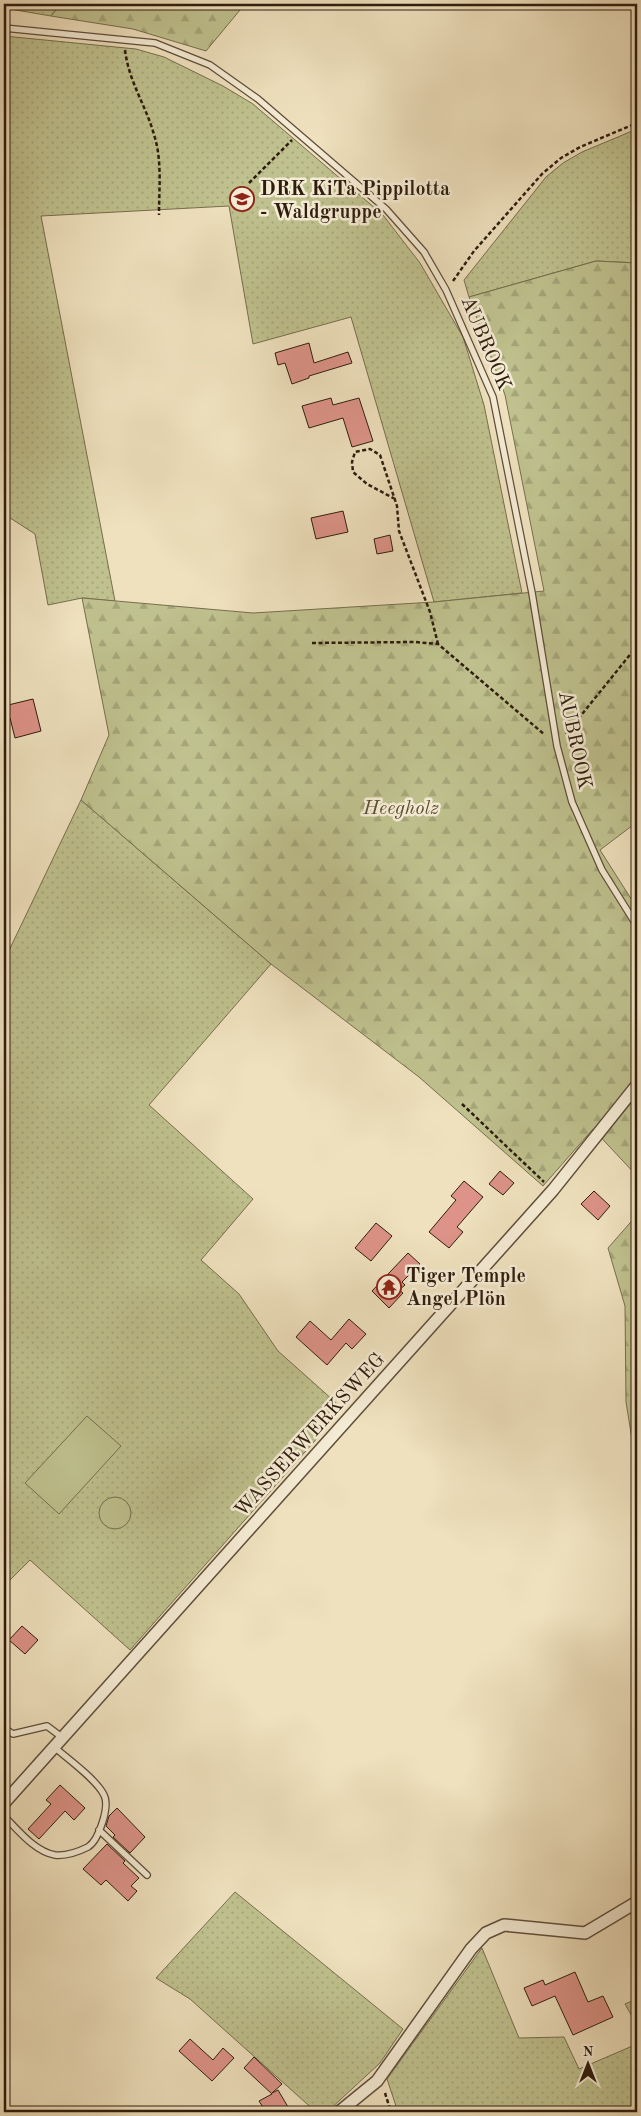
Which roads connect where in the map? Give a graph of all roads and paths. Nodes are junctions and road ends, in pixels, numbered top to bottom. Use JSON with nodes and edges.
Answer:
{"nodes":[{"id":1,"x":4,"y":28,"type":"edge"},
{"id":2,"x":124,"y":39,"type":"junction"},
{"id":3,"x":637,"y":123,"type":"edge"},
{"id":4,"x":298,"y":133,"type":"junction"},
{"id":5,"x":249,"y":183,"type":"dead end"},
{"id":6,"x":159,"y":215,"type":"dead end"},
{"id":7,"x":446,"y":290,"type":"junction"},
{"id":8,"x":395,"y":500,"type":"junction"},
{"id":9,"x":312,"y":643,"type":"dead end"},
{"id":10,"x":438,"y":644,"type":"junction"},
{"id":11,"x":637,"y":646,"type":"edge"},
{"id":12,"x":557,"y":746,"type":"junction"},
{"id":13,"x":637,"y":926,"type":"edge"},
{"id":14,"x":637,"y":1085,"type":"edge"},
{"id":15,"x":462,"y":1104,"type":"dead end"},
{"id":16,"x":553,"y":1190,"type":"junction"},
{"id":17,"x":4,"y":1728,"type":"edge"},
{"id":18,"x":63,"y":1738,"type":"junction"},
{"id":19,"x":54,"y":1747,"type":"junction"},
{"id":20,"x":4,"y":1803,"type":"edge"},
{"id":21,"x":4,"y":1816,"type":"edge"},
{"id":22,"x":99,"y":1830,"type":"junction"},
{"id":23,"x":147,"y":1875,"type":"dead end"},
{"id":24,"x":637,"y":1902,"type":"edge"},
{"id":25,"x":385,"y":2093,"type":"dead end"},
{"id":26,"x":340,"y":2112,"type":"edge"},
{"id":27,"x":391,"y":2112,"type":"edge"}],
"edges":[{"from":1,"to":2,"type":"lane","name":"AUBROOK"},
{"from":2,"to":4,"type":"lane","name":"AUBROOK"},
{"from":2,"to":6,"type":"path"},
{"from":3,"to":7,"type":"path"},
{"from":4,"to":5,"type":"path"},
{"from":4,"to":7,"type":"lane","name":"AUBROOK"},
{"from":7,"to":12,"type":"lane","name":"AUBROOK"},
{"from":8,"to":8,"type":"path"},
{"from":8,"to":10,"type":"path"},
{"from":9,"to":10,"type":"path"},
{"from":10,"to":12,"type":"path"},
{"from":11,"to":12,"type":"path"},
{"from":12,"to":13,"type":"lane","name":"AUBROOK"},
{"from":14,"to":16,"type":"street","name":"WASSERWERKSWEG"},
{"from":15,"to":16,"type":"path"},
{"from":16,"to":18,"type":"street","name":"WASSERWERKSWEG"},
{"from":17,"to":18,"type":"lane"},
{"from":18,"to":19,"type":"street","name":"WASSERWERKSWEG"},
{"from":19,"to":20,"type":"street","name":"WASSERWERKSWEG"},
{"from":19,"to":22,"type":"lane"},
{"from":21,"to":22,"type":"lane"},
{"from":22,"to":23,"type":"lane"},
{"from":24,"to":26,"type":"street"},
{"from":25,"to":27,"type":"path"}]}
